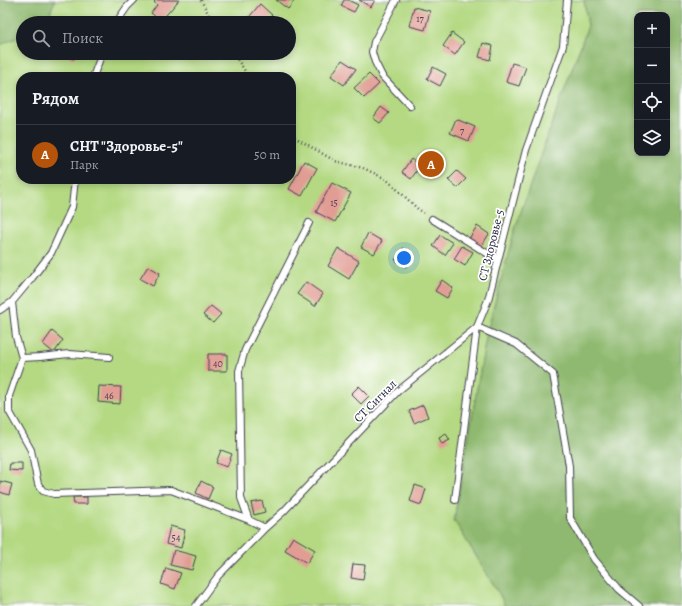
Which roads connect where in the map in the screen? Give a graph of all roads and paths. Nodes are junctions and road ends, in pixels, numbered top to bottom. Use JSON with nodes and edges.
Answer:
{"nodes":[{"id":1,"x":134,"y":0,"type":"edge"},
{"id":2,"x":202,"y":0,"type":"edge"},
{"id":3,"x":396,"y":0,"type":"edge"},
{"id":4,"x":567,"y":0,"type":"edge"},
{"id":5,"x":121,"y":16,"type":"edge"},
{"id":6,"x":210,"y":16,"type":"edge"},
{"id":7,"x":100,"y":60,"type":"edge"},
{"id":8,"x":238,"y":60,"type":"edge"},
{"id":9,"x":96,"y":72,"type":"edge"},
{"id":10,"x":246,"y":72,"type":"edge"},
{"id":11,"x":410,"y":106,"type":"dead end"},
{"id":12,"x":296,"y":138,"type":"edge"},
{"id":13,"x":74,"y":184,"type":"edge"},
{"id":14,"x":432,"y":219,"type":"joint"},
{"id":15,"x":309,"y":223,"type":"dead end"},
{"id":16,"x":498,"y":260,"type":"junction"},
{"id":17,"x":12,"y":302,"type":"junction"},
{"id":18,"x":0,"y":310,"type":"edge"},
{"id":19,"x":477,"y":327,"type":"junction"},
{"id":20,"x":109,"y":357,"type":"dead end"},
{"id":21,"x":22,"y":358,"type":"junction"},
{"id":22,"x":455,"y":500,"type":"dead end"},
{"id":23,"x":249,"y":520,"type":"junction"},
{"id":24,"x":265,"y":528,"type":"junction"},
{"id":25,"x":196,"y":606,"type":"edge"},
{"id":26,"x":639,"y":606,"type":"edge"}],
"edges":[{"from":1,"to":5,"type":"lane"},
{"from":2,"to":6,"type":"path"},
{"from":3,"to":11,"type":"lane"},
{"from":4,"to":16,"type":"lane","name":"СТ Здоровье-5"},
{"from":7,"to":9,"type":"lane"},
{"from":8,"to":10,"type":"path"},
{"from":12,"to":14,"type":"path"},
{"from":13,"to":17,"type":"lane"},
{"from":14,"to":16,"type":"lane"},
{"from":15,"to":23,"type":"lane"},
{"from":16,"to":19,"type":"lane","name":"СТ Здоровье-5"},
{"from":17,"to":18,"type":"lane"},
{"from":17,"to":21,"type":"lane"},
{"from":19,"to":22,"type":"lane","name":"СТ Здоровье-5"},
{"from":19,"to":24,"type":"lane","name":"СТ Сигнал"},
{"from":19,"to":26,"type":"lane"},
{"from":20,"to":21,"type":"lane"},
{"from":21,"to":23,"type":"lane"},
{"from":23,"to":24,"type":"lane"},
{"from":24,"to":25,"type":"lane","name":"СТ Сигнал"}]}
